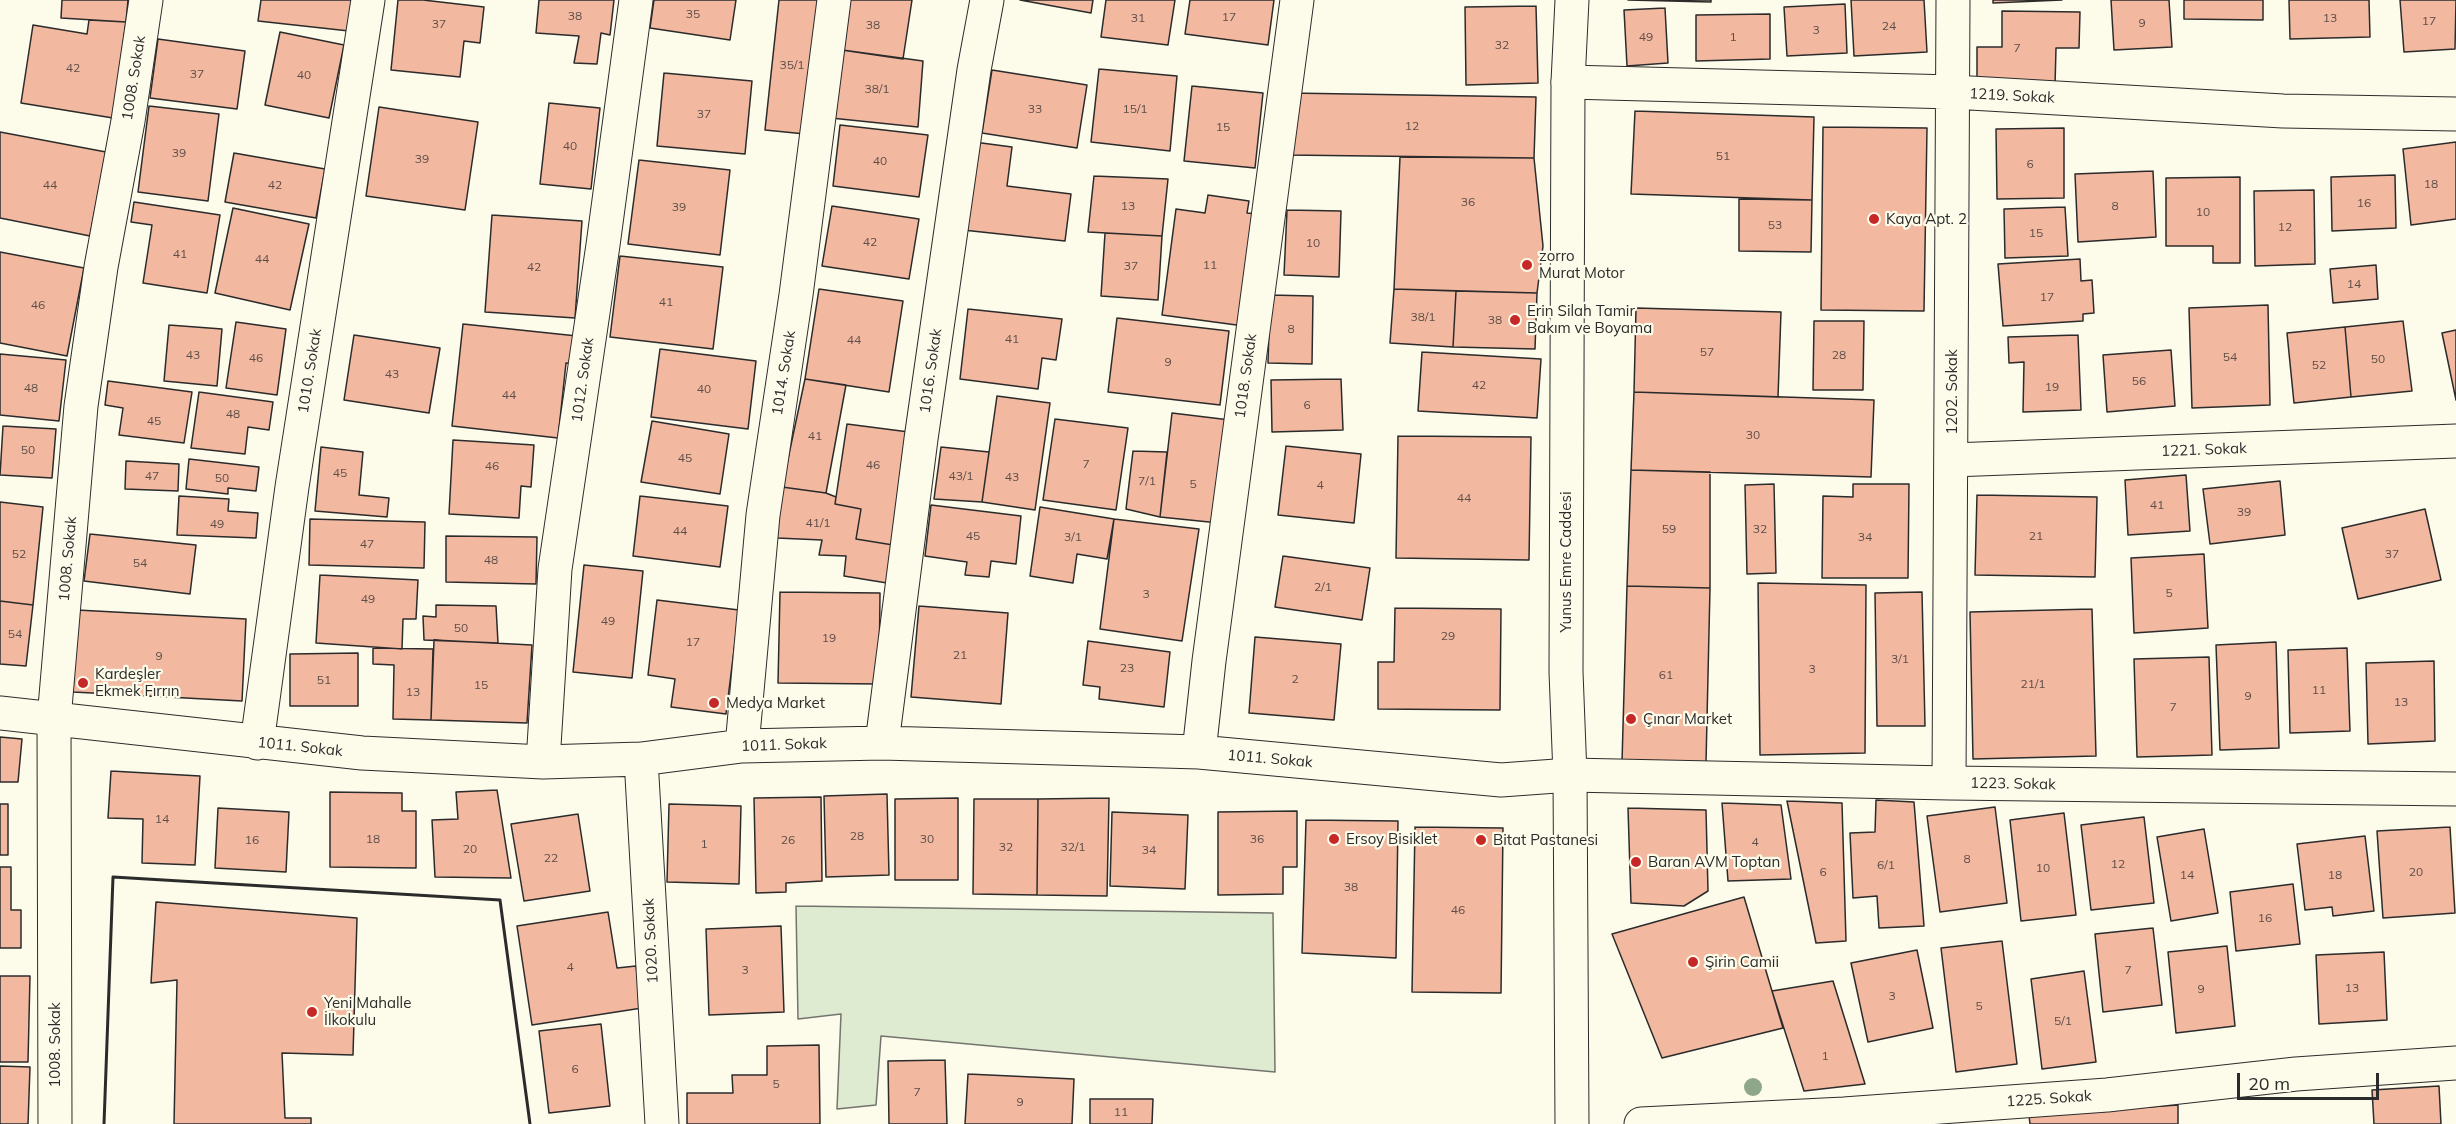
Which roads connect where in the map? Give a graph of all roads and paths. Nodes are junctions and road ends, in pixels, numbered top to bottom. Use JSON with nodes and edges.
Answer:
{"nodes":[{"id":1,"x":146,"y":0,"type":"edge"},
{"id":2,"x":368,"y":0,"type":"edge"},
{"id":3,"x":636,"y":0,"type":"edge"},
{"id":4,"x":834,"y":0,"type":"edge"},
{"id":5,"x":987,"y":0,"type":"edge"},
{"id":6,"x":1298,"y":0,"type":"edge"},
{"id":7,"x":1572,"y":0,"type":"edge"},
{"id":8,"x":1953,"y":0,"type":"edge"},
{"id":9,"x":1568,"y":82,"type":"junction"},
{"id":10,"x":1953,"y":92,"type":"junction"},
{"id":11,"x":2456,"y":114,"type":"edge"},
{"id":12,"x":2456,"y":441,"type":"edge"},
{"id":13,"x":1952,"y":460,"type":"junction"},
{"id":14,"x":0,"y":713,"type":"edge"},
{"id":15,"x":54,"y":718,"type":"junction"},
{"id":16,"x":882,"y":742,"type":"junction"},
{"id":17,"x":257,"y":743,"type":"junction"},
{"id":18,"x":742,"y":746,"type":"junction"},
{"id":19,"x":1199,"y":752,"type":"junction"},
{"id":20,"x":641,"y":759,"type":"junction"},
{"id":21,"x":543,"y":762,"type":"junction"},
{"id":22,"x":1570,"y":775,"type":"junction"},
{"id":23,"x":1949,"y":783,"type":"junction"},
{"id":24,"x":2456,"y":789,"type":"edge"},
{"id":25,"x":2456,"y":1063,"type":"edge"},
{"id":26,"x":55,"y":1124,"type":"edge"},
{"id":27,"x":662,"y":1124,"type":"edge"},
{"id":28,"x":1572,"y":1124,"type":"edge"},
{"id":29,"x":1641,"y":1124,"type":"edge"}],
"edges":[{"from":1,"to":15,"type":"street","name":"1008. Sokak"},
{"from":2,"to":17,"type":"street","name":"1010. Sokak"},
{"from":3,"to":21,"type":"street","name":"1012. Sokak"},
{"from":4,"to":18,"type":"street","name":"1014. Sokak"},
{"from":5,"to":16,"type":"street","name":"1016. Sokak"},
{"from":6,"to":19,"type":"street","name":"1018. Sokak"},
{"from":7,"to":9,"type":"street","name":"Yunus Emre Caddesi"},
{"from":8,"to":10,"type":"street","name":"1202. Sokak"},
{"from":9,"to":10,"type":"street","name":"1219. Sokak"},
{"from":9,"to":22,"type":"street","name":"Yunus Emre Caddesi"},
{"from":10,"to":11,"type":"street","name":"1219. Sokak"},
{"from":10,"to":13,"type":"street","name":"1202. Sokak"},
{"from":12,"to":13,"type":"street","name":"1221. Sokak"},
{"from":13,"to":23,"type":"street","name":"1202. Sokak"},
{"from":14,"to":15,"type":"street","name":"1011. Sokak"},
{"from":15,"to":17,"type":"street","name":"1011. Sokak"},
{"from":15,"to":26,"type":"street","name":"1008. Sokak"},
{"from":16,"to":18,"type":"street","name":"1011. Sokak"},
{"from":16,"to":19,"type":"street","name":"1011. Sokak"},
{"from":17,"to":21,"type":"street","name":"1011. Sokak"},
{"from":18,"to":20,"type":"street","name":"1011. Sokak"},
{"from":19,"to":22,"type":"street","name":"1011. Sokak"},
{"from":20,"to":21,"type":"street","name":"1011. Sokak"},
{"from":20,"to":27,"type":"street","name":"1020. Sokak"},
{"from":22,"to":23,"type":"street","name":"1223. Sokak"},
{"from":22,"to":28,"type":"street","name":"Yunus Emre Caddesi"},
{"from":23,"to":24,"type":"street","name":"1223. Sokak"},
{"from":25,"to":29,"type":"street","name":"1225. Sokak"}]}
